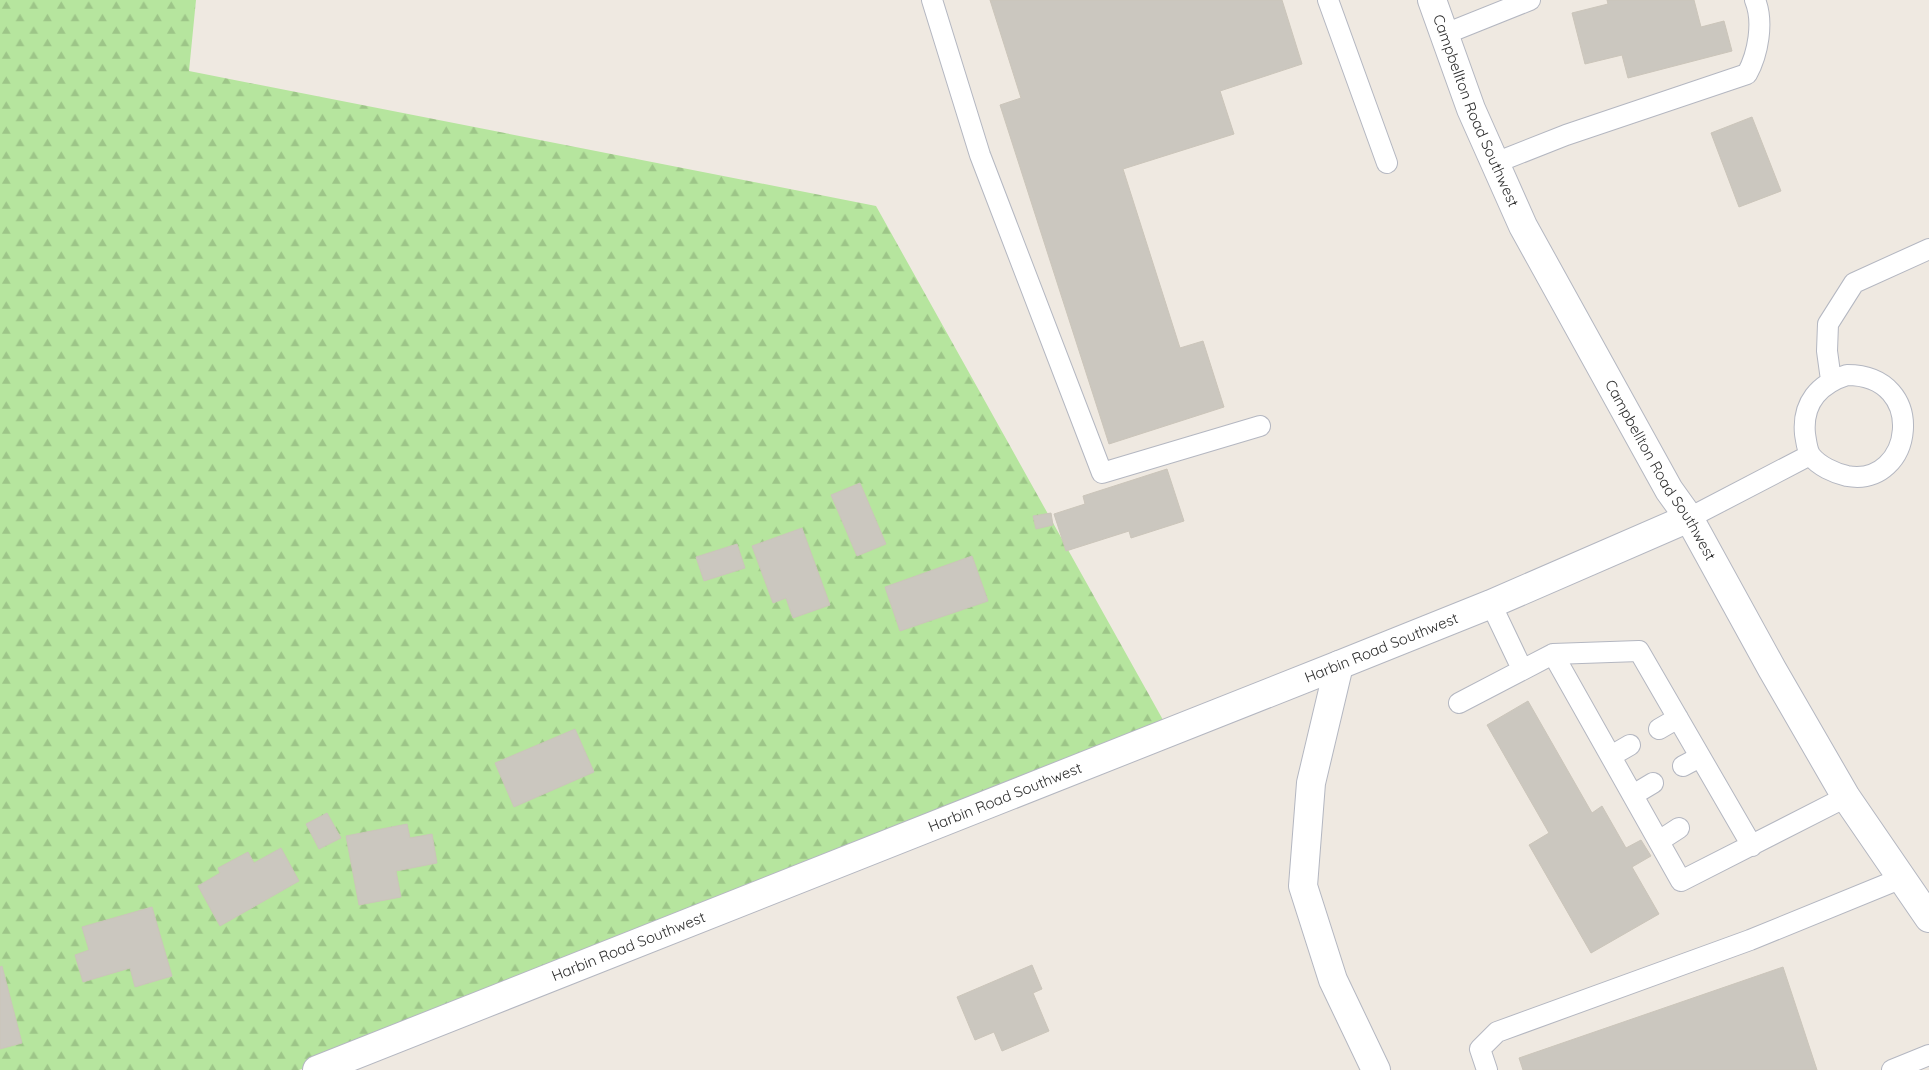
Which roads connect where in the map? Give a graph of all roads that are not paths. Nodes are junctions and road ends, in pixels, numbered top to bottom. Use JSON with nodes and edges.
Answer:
{"nodes":[{"id":1,"x":932,"y":0,"type":"edge"},
{"id":2,"x":1328,"y":0,"type":"edge"},
{"id":3,"x":1432,"y":0,"type":"edge"},
{"id":4,"x":1530,"y":0,"type":"edge"},
{"id":5,"x":1755,"y":0,"type":"edge"},
{"id":6,"x":1444,"y":34,"type":"junction"},
{"id":7,"x":1387,"y":163,"type":"dead end"},
{"id":8,"x":1495,"y":163,"type":"junction"},
{"id":9,"x":1929,"y":249,"type":"edge"},
{"id":10,"x":1831,"y":380,"type":"junction"},
{"id":11,"x":1260,"y":426,"type":"dead end"},
{"id":12,"x":1810,"y":455,"type":"junction"},
{"id":13,"x":1689,"y":518,"type":"junction"},
{"id":14,"x":1491,"y":604,"type":"junction"},
{"id":15,"x":1553,"y":654,"type":"junction"},
{"id":16,"x":1339,"y":665,"type":"junction"},
{"id":17,"x":1522,"y":669,"type":"junction"},
{"id":18,"x":1459,"y":703,"type":"dead end"},
{"id":19,"x":1678,"y":718,"type":"junction"},
{"id":20,"x":1659,"y":729,"type":"dead end"},
{"id":21,"x":1630,"y":745,"type":"dead end"},
{"id":22,"x":1611,"y":756,"type":"junction"},
{"id":23,"x":1653,"y":783,"type":"dead end"},
{"id":24,"x":1633,"y":795,"type":"junction"},
{"id":25,"x":1846,"y":797,"type":"junction"},
{"id":26,"x":1679,"y":828,"type":"dead end"},
{"id":27,"x":1658,"y":841,"type":"junction"},
{"id":28,"x":1752,"y":846,"type":"junction"},
{"id":29,"x":1902,"y":878,"type":"junction"},
{"id":30,"x":1929,"y":918,"type":"edge"},
{"id":31,"x":1929,"y":1055,"type":"edge"},
{"id":32,"x":317,"y":1070,"type":"edge"},
{"id":33,"x":1376,"y":1070,"type":"edge"},
{"id":34,"x":1487,"y":1070,"type":"edge"},
{"id":35,"x":1892,"y":1070,"type":"edge"}],
"edges":[{"from":1,"to":11,"type":"lane"},
{"from":2,"to":7,"type":"lane"},
{"from":3,"to":6,"type":"street","name":"Campbellton Road Southwest"},
{"from":4,"to":6,"type":"lane"},
{"from":5,"to":8,"type":"lane"},
{"from":6,"to":8,"type":"street","name":"Campbellton Road Southwest"},
{"from":8,"to":13,"type":"street","name":"Campbellton Road Southwest"},
{"from":9,"to":10,"type":"lane"},
{"from":10,"to":12,"type":"lane"},
{"from":10,"to":12,"type":"lane"},
{"from":12,"to":13,"type":"lane"},
{"from":13,"to":14,"type":"street","name":"Harbin Road Southwest"},
{"from":13,"to":25,"type":"street","name":"Campbellton Road Southwest"},
{"from":14,"to":16,"type":"street","name":"Harbin Road Southwest"},
{"from":14,"to":17,"type":"lane"},
{"from":15,"to":17,"type":"lane"},
{"from":15,"to":19,"type":"lane"},
{"from":15,"to":22,"type":"lane"},
{"from":16,"to":32,"type":"street","name":"Harbin Road Southwest"},
{"from":16,"to":33,"type":"street"},
{"from":17,"to":18,"type":"lane"},
{"from":19,"to":20,"type":"lane"},
{"from":19,"to":28,"type":"lane"},
{"from":21,"to":22,"type":"lane"},
{"from":22,"to":24,"type":"lane"},
{"from":23,"to":24,"type":"lane"},
{"from":24,"to":27,"type":"lane"},
{"from":25,"to":28,"type":"lane"},
{"from":25,"to":29,"type":"street","name":"Campbellton Road Southwest"},
{"from":26,"to":27,"type":"lane"},
{"from":27,"to":28,"type":"lane"},
{"from":29,"to":30,"type":"street","name":"Campbellton Road Southwest"},
{"from":29,"to":34,"type":"lane"},
{"from":31,"to":35,"type":"lane"}]}
